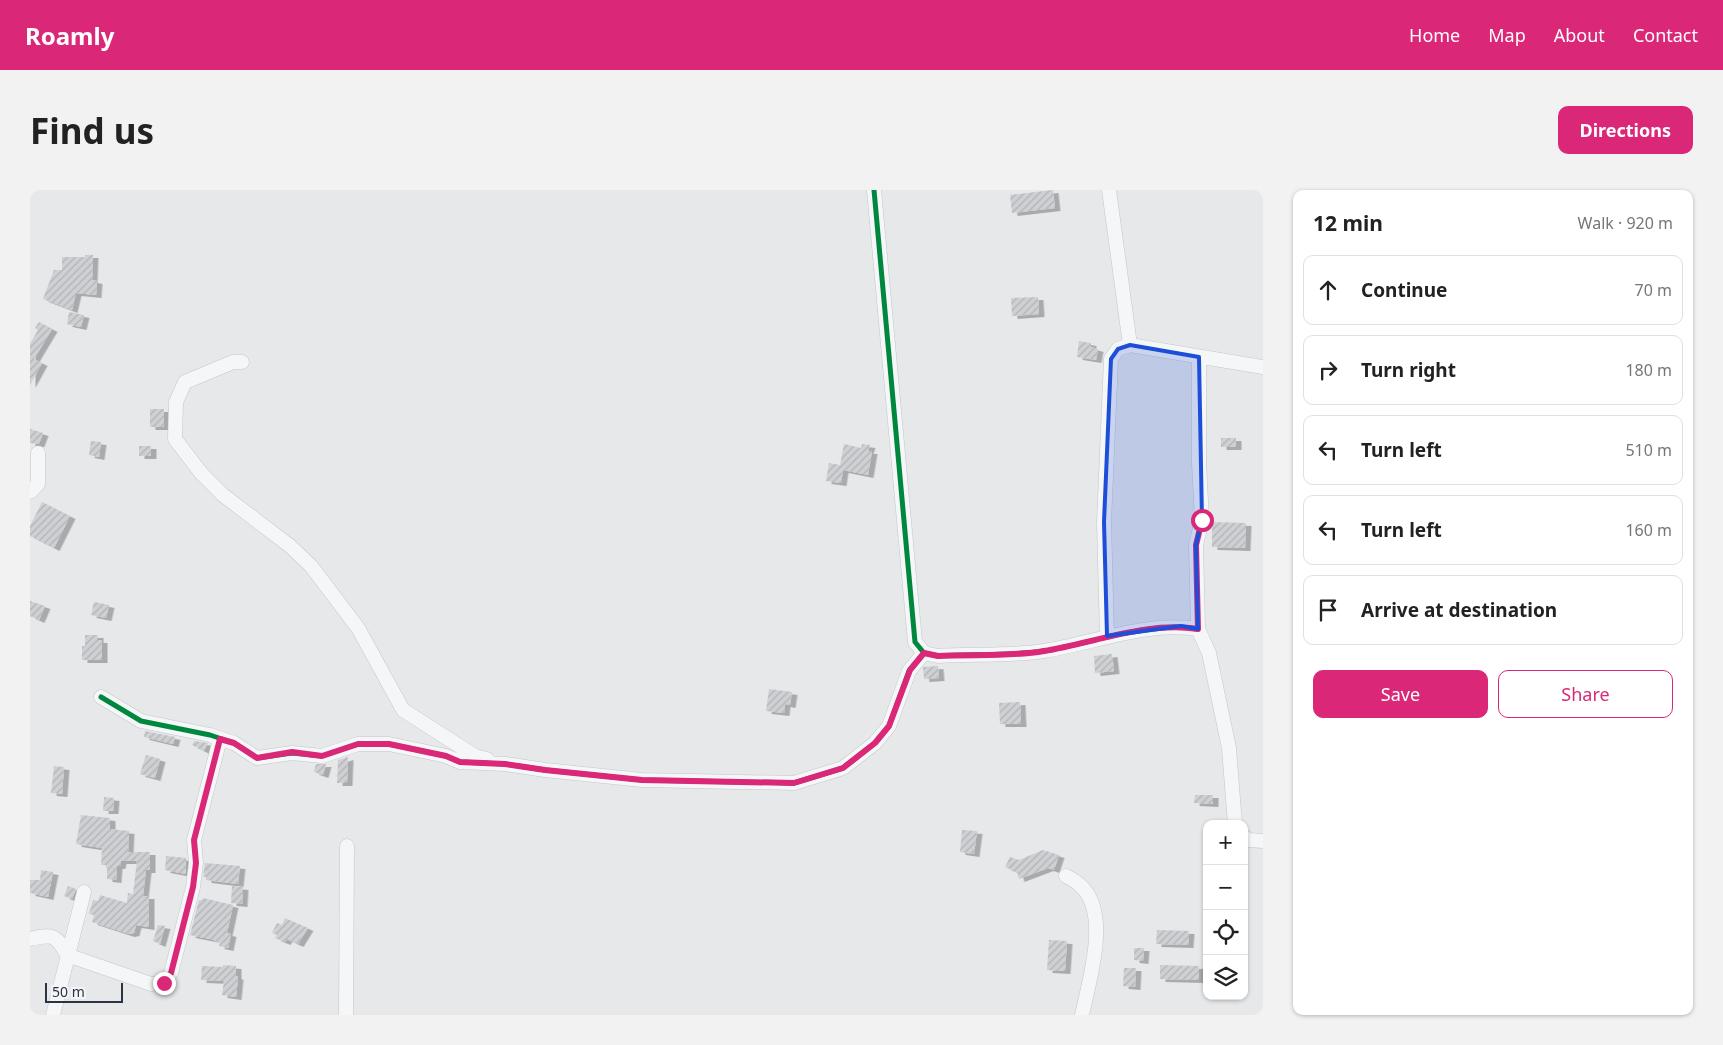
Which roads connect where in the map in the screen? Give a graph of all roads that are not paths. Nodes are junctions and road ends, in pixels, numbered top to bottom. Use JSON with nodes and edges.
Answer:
{"nodes":[{"id":1,"x":874,"y":190,"type":"edge"},
{"id":2,"x":1109,"y":190,"type":"edge"},
{"id":3,"x":1130,"y":345,"type":"junction"},
{"id":4,"x":1199,"y":356,"type":"junction"},
{"id":5,"x":242,"y":362,"type":"dead end"},
{"id":6,"x":1263,"y":367,"type":"edge"},
{"id":7,"x":38,"y":453,"type":"dead end"},
{"id":8,"x":30,"y":492,"type":"edge"},
{"id":9,"x":1198,"y":629,"type":"junction"},
{"id":10,"x":1107,"y":636,"type":"junction"},
{"id":11,"x":924,"y":653,"type":"junction"},
{"id":12,"x":101,"y":697,"type":"dead end"},
{"id":13,"x":220,"y":739,"type":"junction"},
{"id":14,"x":505,"y":764,"type":"junction"},
{"id":15,"x":1236,"y":820,"type":"edge"},
{"id":16,"x":1248,"y":839,"type":"edge"},
{"id":17,"x":1263,"y":841,"type":"edge"},
{"id":18,"x":347,"y":846,"type":"dead end"},
{"id":19,"x":1066,"y":876,"type":"dead end"},
{"id":20,"x":84,"y":892,"type":"dead end"},
{"id":21,"x":30,"y":939,"type":"edge"},
{"id":22,"x":67,"y":955,"type":"junction"},
{"id":23,"x":53,"y":1015,"type":"edge"},
{"id":24,"x":346,"y":1015,"type":"edge"},
{"id":25,"x":1082,"y":1015,"type":"edge"}],
"edges":[{"from":1,"to":11,"type":"street"},
{"from":2,"to":3,"type":"street"},
{"from":3,"to":4,"type":"street"},
{"from":3,"to":10,"type":"street"},
{"from":4,"to":6,"type":"street"},
{"from":4,"to":9,"type":"street"},
{"from":5,"to":14,"type":"street"},
{"from":7,"to":8,"type":"street"},
{"from":9,"to":10,"type":"street"},
{"from":9,"to":15,"type":"street"},
{"from":10,"to":11,"type":"street"},
{"from":11,"to":14,"type":"street"},
{"from":12,"to":13,"type":"street"},
{"from":13,"to":14,"type":"street"},
{"from":13,"to":22,"type":"street"},
{"from":16,"to":17,"type":"street"},
{"from":18,"to":24,"type":"street"},
{"from":19,"to":25,"type":"street"},
{"from":20,"to":22,"type":"street"},
{"from":21,"to":22,"type":"street"},
{"from":22,"to":23,"type":"street"}]}
